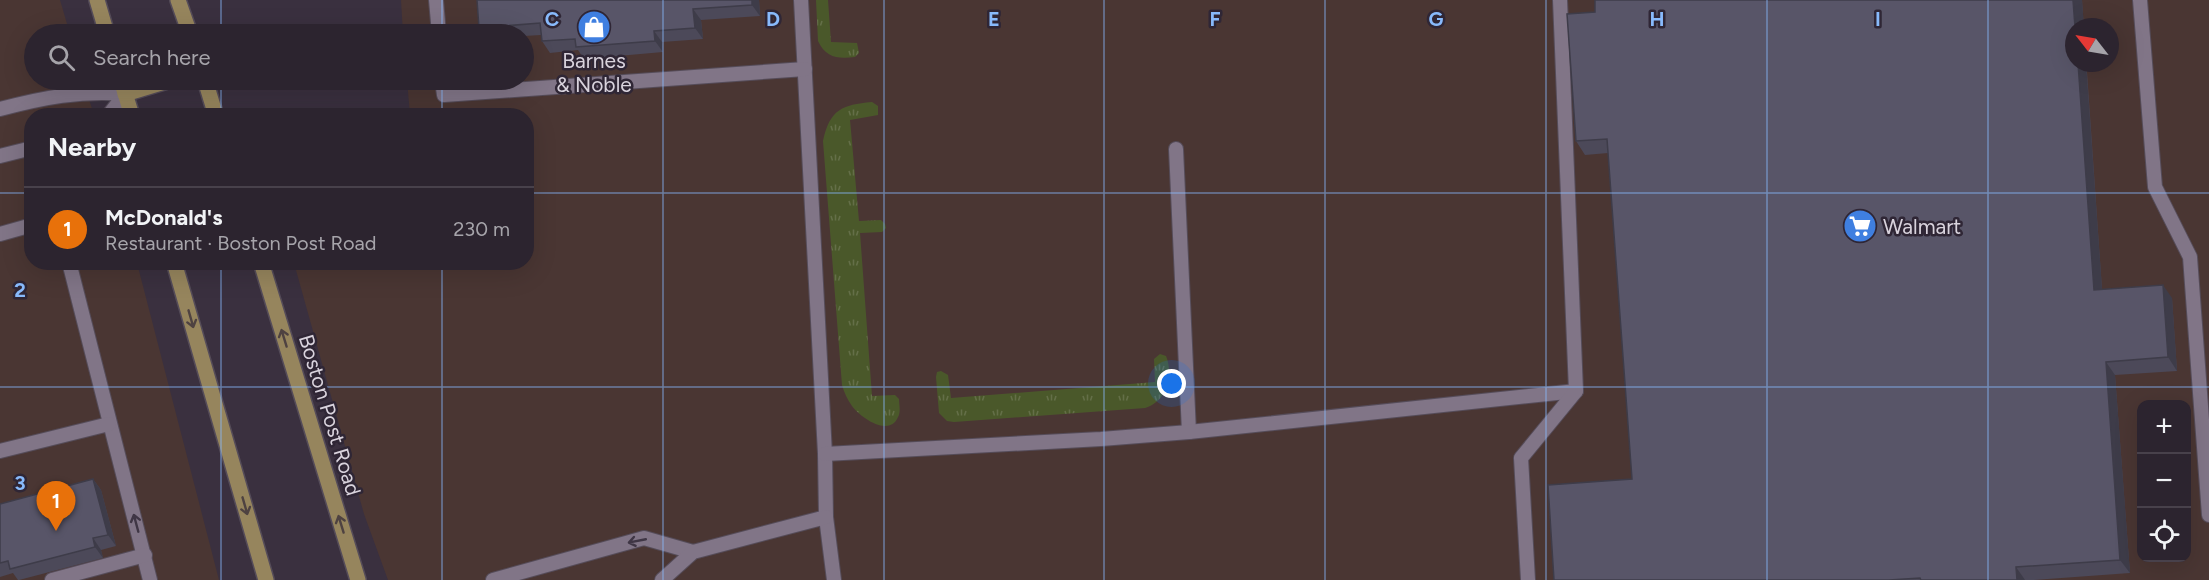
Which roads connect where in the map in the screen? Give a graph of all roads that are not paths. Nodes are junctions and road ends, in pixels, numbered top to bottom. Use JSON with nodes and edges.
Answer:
{"nodes":[{"id":1,"x":97,"y":0,"type":"edge"},
{"id":2,"x":178,"y":0,"type":"edge"},
{"id":3,"x":436,"y":0,"type":"edge"},
{"id":4,"x":801,"y":0,"type":"edge"},
{"id":5,"x":1560,"y":0,"type":"edge"},
{"id":6,"x":2140,"y":0,"type":"edge"},
{"id":7,"x":104,"y":24,"type":"edge"},
{"id":8,"x":186,"y":24,"type":"edge"},
{"id":9,"x":438,"y":24,"type":"edge"},
{"id":10,"x":805,"y":69,"type":"junction"},
{"id":11,"x":534,"y":89,"type":"edge"},
{"id":12,"x":109,"y":90,"type":"edge"},
{"id":13,"x":121,"y":90,"type":"edge"},
{"id":14,"x":124,"y":90,"type":"edge"},
{"id":15,"x":208,"y":90,"type":"edge"},
{"id":16,"x":443,"y":90,"type":"edge"},
{"id":17,"x":524,"y":90,"type":"edge"},
{"id":18,"x":112,"y":108,"type":"edge"},
{"id":19,"x":130,"y":108,"type":"edge"},
{"id":20,"x":214,"y":108,"type":"edge"},
{"id":21,"x":0,"y":109,"type":"edge"},
{"id":22,"x":1176,"y":149,"type":"dead end"},
{"id":23,"x":24,"y":150,"type":"edge"},
{"id":24,"x":0,"y":156,"type":"edge"},
{"id":25,"x":24,"y":227,"type":"edge"},
{"id":26,"x":0,"y":234,"type":"edge"},
{"id":27,"x":71,"y":270,"type":"edge"},
{"id":28,"x":176,"y":270,"type":"edge"},
{"id":29,"x":263,"y":270,"type":"edge"},
{"id":30,"x":1576,"y":391,"type":"junction"},
{"id":31,"x":109,"y":424,"type":"junction"},
{"id":32,"x":1189,"y":432,"type":"junction"},
{"id":33,"x":0,"y":451,"type":"edge"},
{"id":34,"x":825,"y":454,"type":"junction"},
{"id":35,"x":2209,"y":515,"type":"edge"},
{"id":36,"x":826,"y":517,"type":"junction"},
{"id":37,"x":693,"y":552,"type":"junction"},
{"id":38,"x":145,"y":555,"type":"junction"},
{"id":39,"x":52,"y":580,"type":"edge"},
{"id":40,"x":150,"y":580,"type":"edge"},
{"id":41,"x":266,"y":580,"type":"edge"},
{"id":42,"x":358,"y":580,"type":"edge"},
{"id":43,"x":492,"y":580,"type":"edge"},
{"id":44,"x":662,"y":580,"type":"edge"},
{"id":45,"x":834,"y":580,"type":"edge"},
{"id":46,"x":1528,"y":580,"type":"edge"}],
"edges":[{"from":1,"to":7,"type":"main road"},
{"from":2,"to":8,"type":"main road"},
{"from":3,"to":9,"type":"lane"},
{"from":4,"to":10,"type":"lane"},
{"from":5,"to":30,"type":"lane"},
{"from":6,"to":35,"type":"lane"},
{"from":10,"to":11,"type":"lane"},
{"from":10,"to":34,"type":"lane"},
{"from":12,"to":21,"type":"lane"},
{"from":13,"to":18,"type":"lane"},
{"from":14,"to":19,"type":"main road"},
{"from":15,"to":20,"type":"main road"},
{"from":16,"to":17,"type":"lane"},
{"from":22,"to":32,"type":"lane"},
{"from":23,"to":24,"type":"lane"},
{"from":25,"to":26,"type":"lane"},
{"from":27,"to":31,"type":"lane"},
{"from":28,"to":41,"type":"main road","one_way":true},
{"from":42,"to":29,"type":"main road","name":"Boston Post Road","one_way":true},
{"from":30,"to":32,"type":"lane"},
{"from":30,"to":46,"type":"lane"},
{"from":31,"to":33,"type":"lane"},
{"from":38,"to":31,"type":"lane","one_way":true},
{"from":32,"to":34,"type":"lane"},
{"from":34,"to":36,"type":"lane"},
{"from":36,"to":37,"type":"lane"},
{"from":36,"to":45,"type":"lane"},
{"from":37,"to":43,"type":"lane","one_way":true},
{"from":37,"to":44,"type":"lane"},
{"from":38,"to":39,"type":"lane"},
{"from":38,"to":40,"type":"lane"}]}
